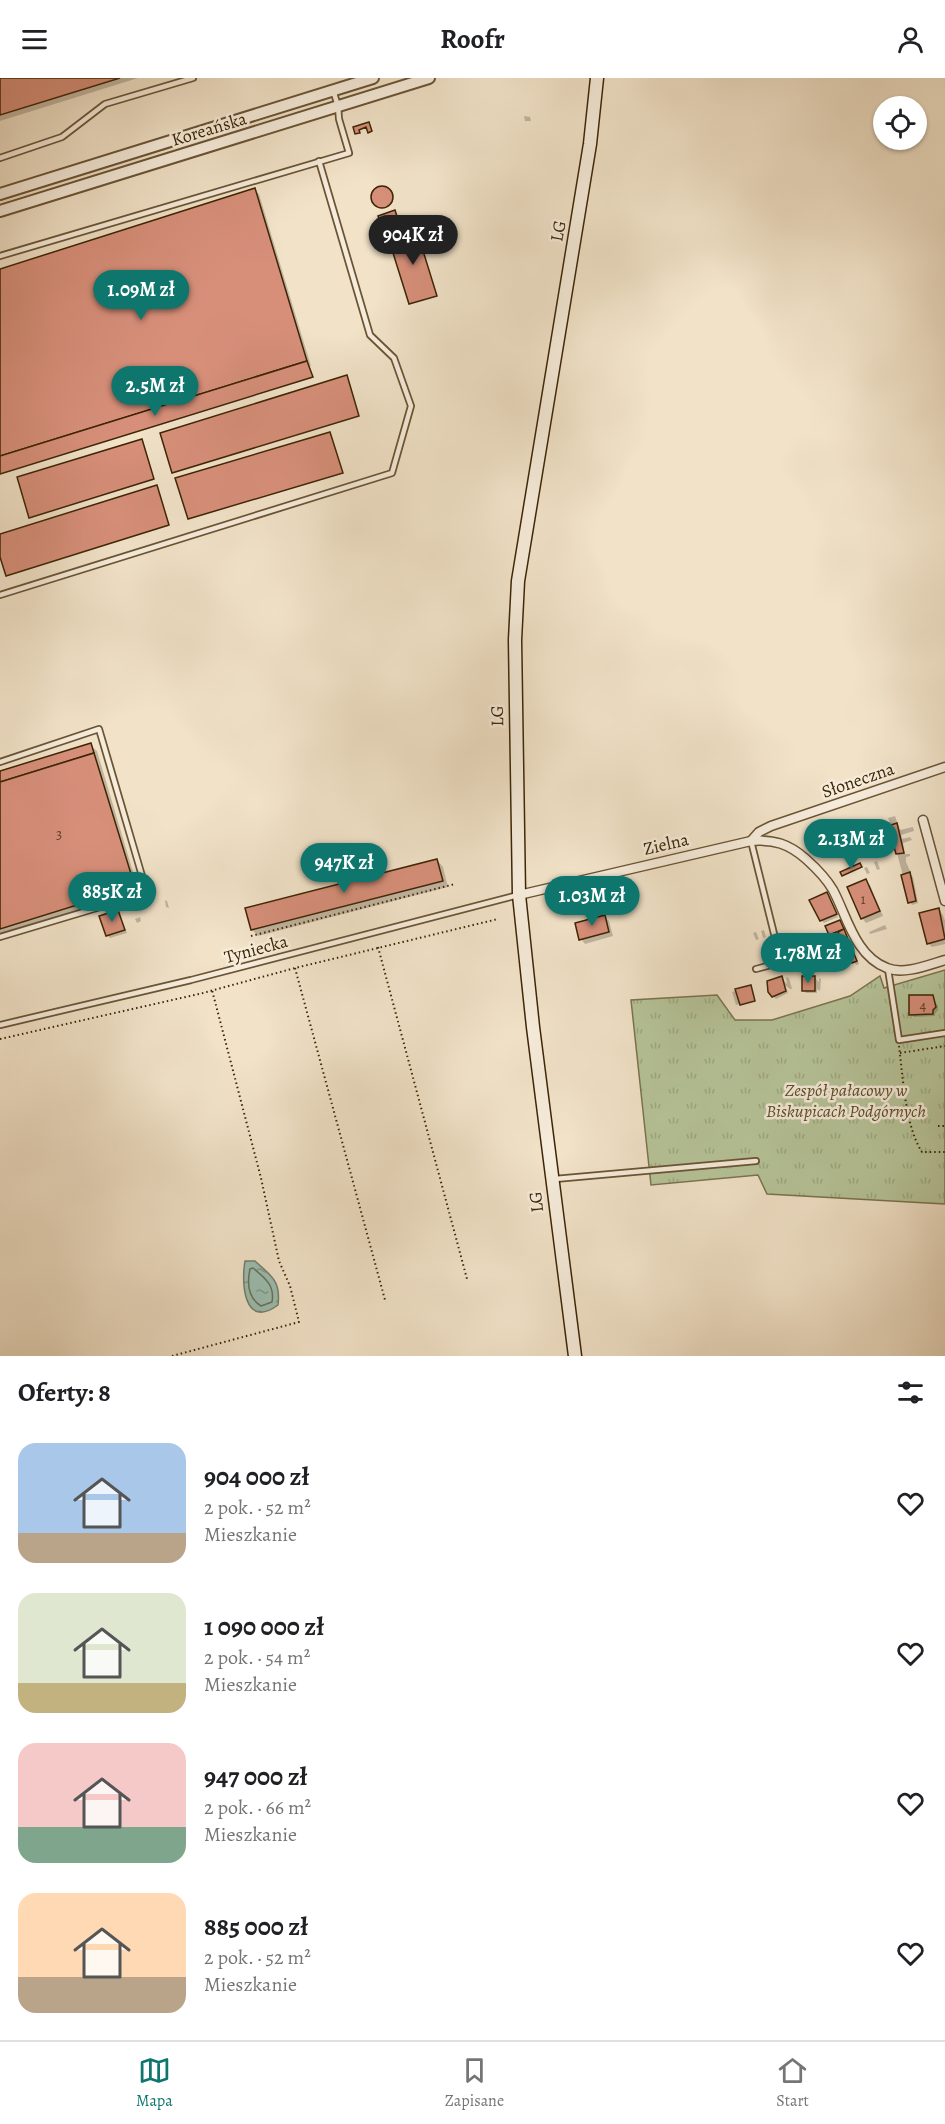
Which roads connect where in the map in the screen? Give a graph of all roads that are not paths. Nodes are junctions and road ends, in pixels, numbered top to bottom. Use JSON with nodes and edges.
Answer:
{"nodes":[{"id":1,"x":193,"y":78,"type":"edge"},
{"id":2,"x":373,"y":78,"type":"edge"},
{"id":3,"x":429,"y":78,"type":"edge"},
{"id":4,"x":597,"y":78,"type":"edge"},
{"id":5,"x":333,"y":90,"type":"junction"},
{"id":6,"x":338,"y":106,"type":"junction"},
{"id":7,"x":0,"y":158,"type":"edge"},
{"id":8,"x":319,"y":161,"type":"junction"},
{"id":9,"x":0,"y":194,"type":"edge"},
{"id":10,"x":0,"y":211,"type":"edge"},
{"id":11,"x":0,"y":256,"type":"edge"},
{"id":12,"x":0,"y":596,"type":"edge"},
{"id":13,"x":0,"y":762,"type":"edge"},
{"id":14,"x":945,"y":767,"type":"edge"},
{"id":15,"x":923,"y":820,"type":"dead end"},
{"id":16,"x":751,"y":841,"type":"junction"},
{"id":17,"x":519,"y":896,"type":"junction"},
{"id":18,"x":945,"y":901,"type":"edge"},
{"id":19,"x":0,"y":937,"type":"edge"},
{"id":20,"x":801,"y":957,"type":"dead end"},
{"id":21,"x":945,"y":960,"type":"edge"},
{"id":22,"x":781,"y":962,"type":"junction"},
{"id":23,"x":756,"y":969,"type":"dead end"},
{"id":24,"x":888,"y":969,"type":"junction"},
{"id":25,"x":0,"y":1025,"type":"edge"},
{"id":26,"x":945,"y":1033,"type":"edge"},
{"id":27,"x":756,"y":1161,"type":"dead end"},
{"id":28,"x":552,"y":1179,"type":"junction"},
{"id":29,"x":575,"y":1356,"type":"edge"}],
"edges":[{"from":1,"to":7,"type":"lane"},
{"from":2,"to":5,"type":"street","name":"Koreańska"},
{"from":3,"to":6,"type":"street","name":"Koreańska"},
{"from":4,"to":17,"type":"main road","name":"LG"},
{"from":5,"to":6,"type":"lane"},
{"from":5,"to":9,"type":"street","name":"Koreańska"},
{"from":6,"to":8,"type":"lane"},
{"from":6,"to":10,"type":"street","name":"Koreańska"},
{"from":8,"to":11,"type":"lane"},
{"from":8,"to":12,"type":"lane"},
{"from":13,"to":19,"type":"lane"},
{"from":14,"to":16,"type":"street","name":"Słoneczna"},
{"from":15,"to":18,"type":"street"},
{"from":16,"to":17,"type":"street","name":"Zielna"},
{"from":16,"to":22,"type":"lane"},
{"from":16,"to":24,"type":"street"},
{"from":17,"to":25,"type":"lane","name":"Tyniecka"},
{"from":17,"to":28,"type":"main road","name":"LG"},
{"from":20,"to":22,"type":"lane"},
{"from":21,"to":24,"type":"street"},
{"from":22,"to":23,"type":"lane"},
{"from":24,"to":26,"type":"lane"},
{"from":27,"to":28,"type":"lane"},
{"from":28,"to":29,"type":"main road","name":"LG"}]}
